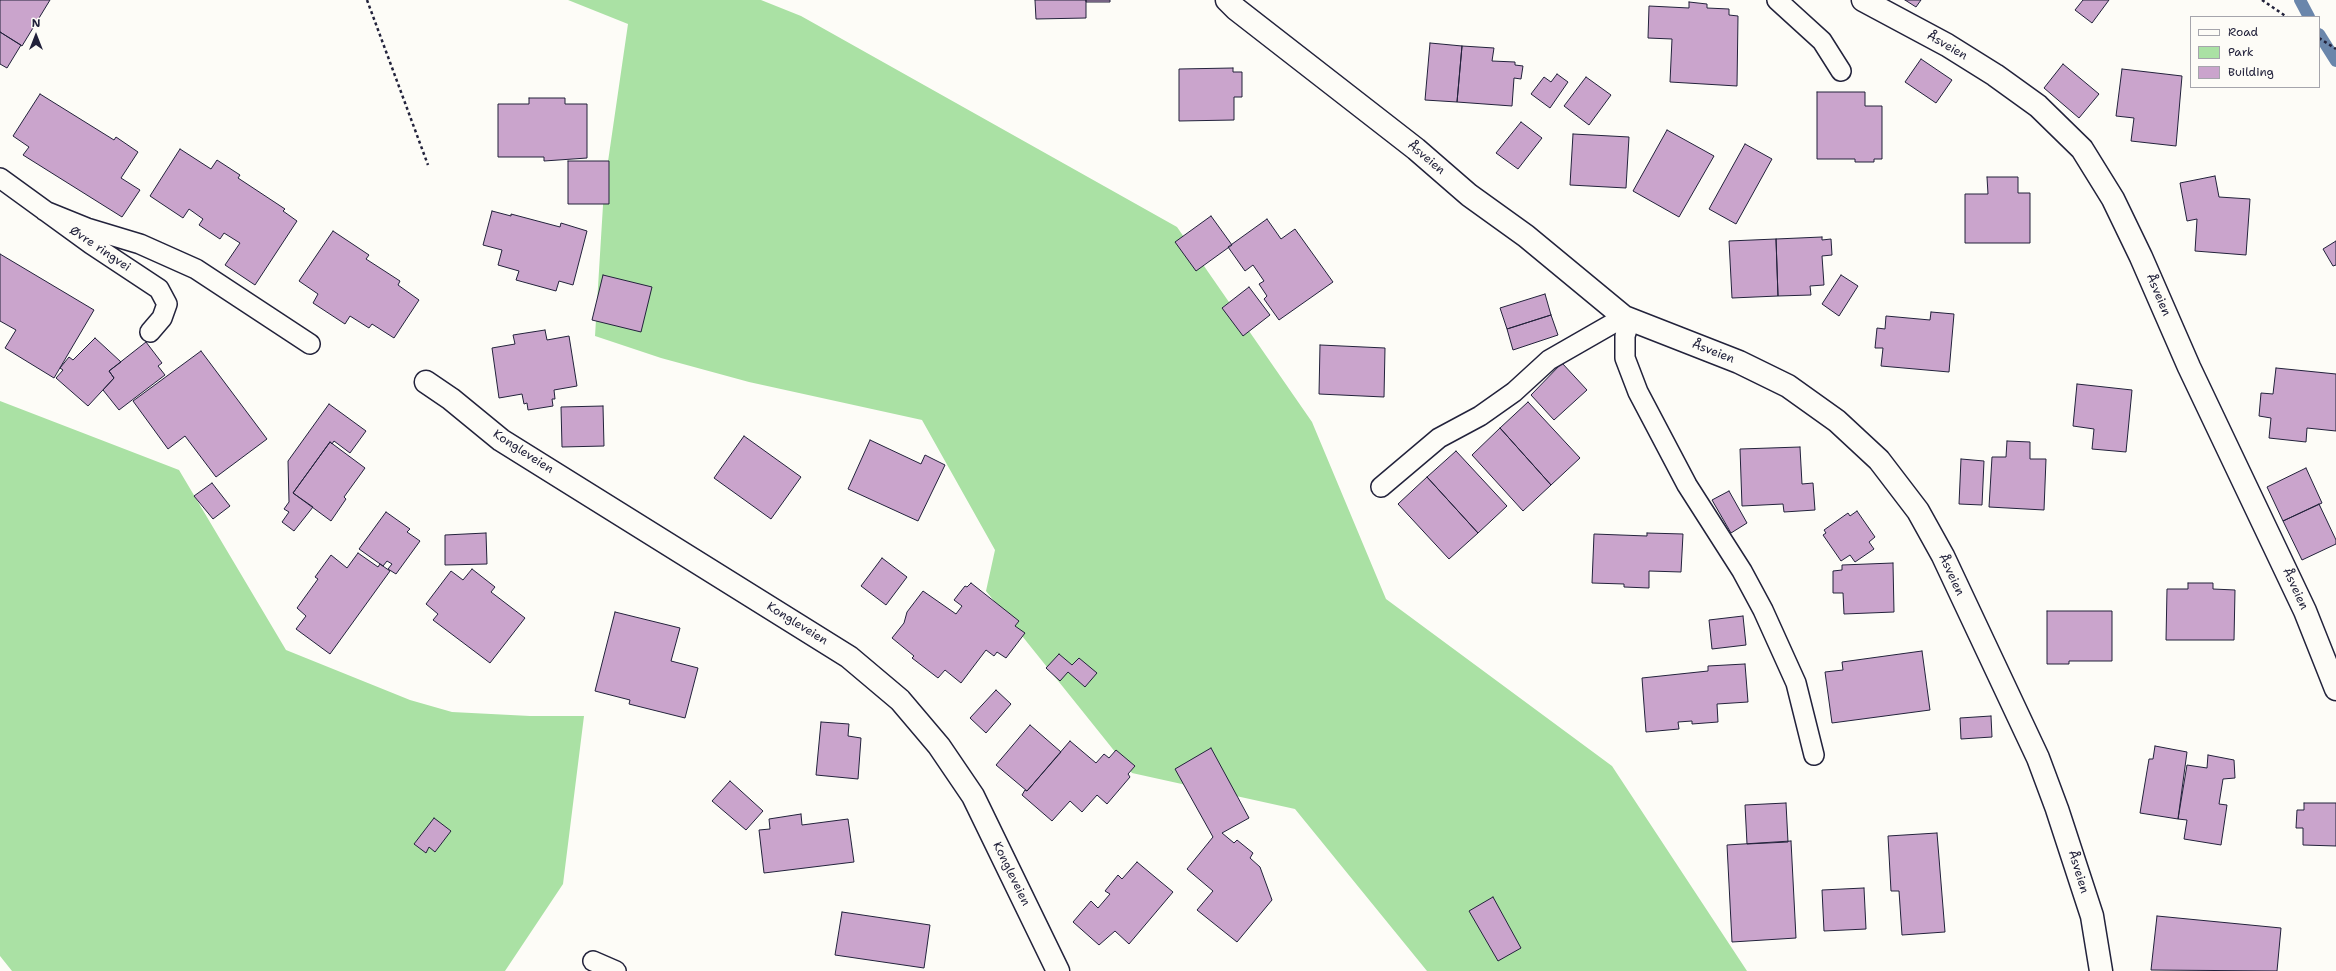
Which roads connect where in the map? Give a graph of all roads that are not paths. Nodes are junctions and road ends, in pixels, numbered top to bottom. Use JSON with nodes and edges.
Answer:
{"nodes":[{"id":1,"x":1227,"y":0,"type":"edge"},
{"id":2,"x":1777,"y":0,"type":"edge"},
{"id":3,"x":1862,"y":0,"type":"edge"},
{"id":4,"x":1841,"y":71,"type":"dead end"},
{"id":5,"x":0,"y":178,"type":"edge"},
{"id":6,"x":45,"y":211,"type":"junction"},
{"id":7,"x":1627,"y":319,"type":"junction"},
{"id":8,"x":150,"y":332,"type":"dead end"},
{"id":9,"x":310,"y":344,"type":"dead end"},
{"id":10,"x":426,"y":382,"type":"dead end"},
{"id":11,"x":1381,"y":487,"type":"dead end"},
{"id":12,"x":2336,"y":689,"type":"edge"},
{"id":13,"x":1814,"y":755,"type":"dead end"},
{"id":14,"x":593,"y":961,"type":"dead end"},
{"id":15,"x":616,"y":971,"type":"edge"},
{"id":16,"x":1058,"y":971,"type":"edge"},
{"id":17,"x":2101,"y":971,"type":"edge"}],
"edges":[{"from":1,"to":7,"type":"street","name":"Åsveien"},
{"from":2,"to":4,"type":"lane"},
{"from":3,"to":12,"type":"street","name":"Åsveien"},
{"from":5,"to":6,"type":"lane","name":"Øvre ringvei"},
{"from":6,"to":8,"type":"lane","name":"Øvre ringvei"},
{"from":6,"to":9,"type":"lane"},
{"from":7,"to":11,"type":"lane"},
{"from":7,"to":13,"type":"lane"},
{"from":7,"to":17,"type":"street","name":"Åsveien"},
{"from":10,"to":16,"type":"street","name":"Kongleveien"},
{"from":14,"to":15,"type":"lane"}]}
